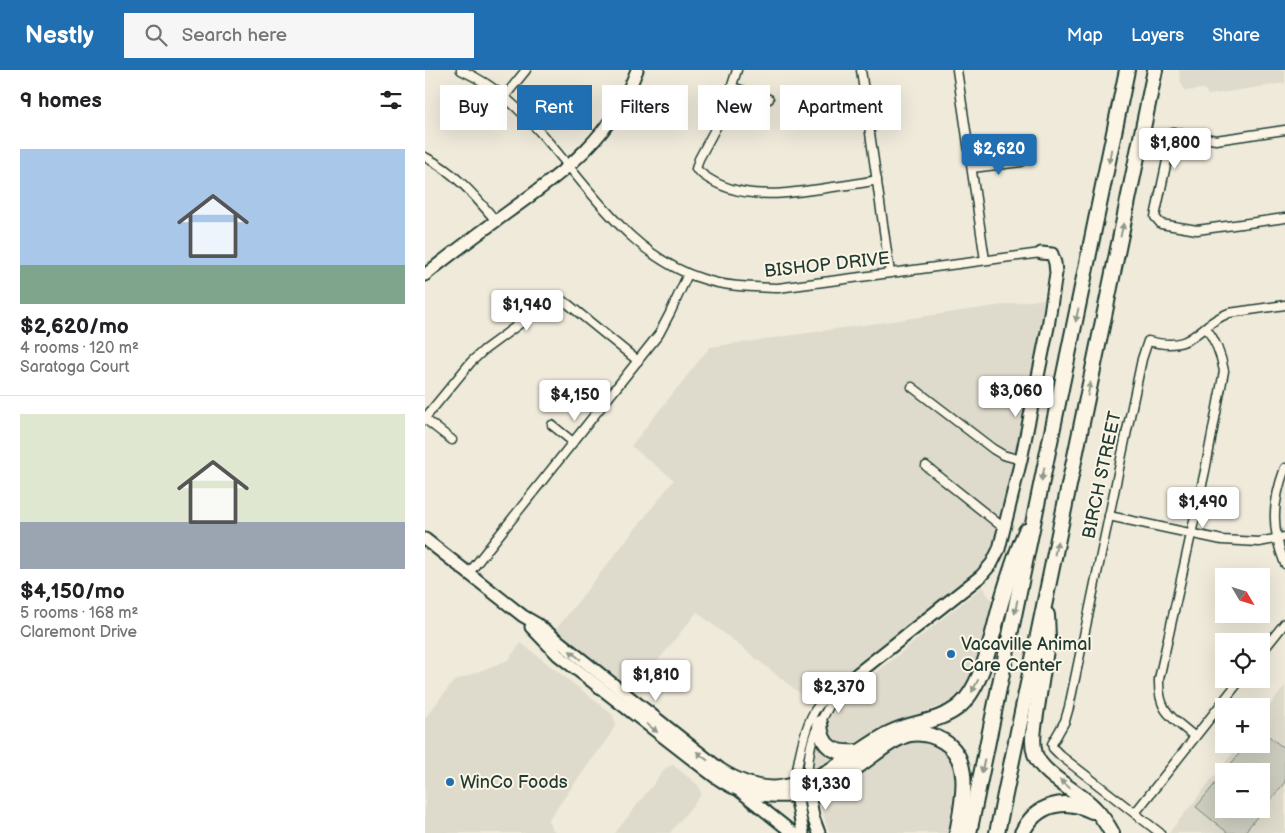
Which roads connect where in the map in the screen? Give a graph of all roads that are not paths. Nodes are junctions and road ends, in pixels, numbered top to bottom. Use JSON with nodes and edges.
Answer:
{"nodes":[{"id":1,"x":461,"y":70,"type":"edge"},
{"id":2,"x":526,"y":70,"type":"edge"},
{"id":3,"x":637,"y":70,"type":"edge"},
{"id":4,"x":737,"y":70,"type":"edge"},
{"id":5,"x":861,"y":70,"type":"edge"},
{"id":6,"x":957,"y":70,"type":"edge"},
{"id":7,"x":1118,"y":70,"type":"edge"},
{"id":8,"x":1127,"y":70,"type":"edge"},
{"id":9,"x":1155,"y":70,"type":"edge"},
{"id":10,"x":488,"y":85,"type":"edge"},
{"id":11,"x":732,"y":85,"type":"edge"},
{"id":12,"x":507,"y":94,"type":"edge"},
{"id":13,"x":507,"y":98,"type":"edge"},
{"id":14,"x":1119,"y":108,"type":"junction"},
{"id":15,"x":715,"y":130,"type":"edge"},
{"id":16,"x":1285,"y":130,"type":"edge"},
{"id":17,"x":425,"y":158,"type":"edge"},
{"id":18,"x":1021,"y":162,"type":"dead end"},
{"id":19,"x":569,"y":166,"type":"junction"},
{"id":20,"x":973,"y":168,"type":"junction"},
{"id":21,"x":877,"y":180,"type":"junction"},
{"id":22,"x":1285,"y":218,"type":"edge"},
{"id":23,"x":496,"y":221,"type":"junction"},
{"id":24,"x":1041,"y":253,"type":"joint"},
{"id":25,"x":985,"y":260,"type":"junction"},
{"id":26,"x":890,"y":273,"type":"junction"},
{"id":27,"x":688,"y":274,"type":"junction"},
{"id":28,"x":425,"y":275,"type":"edge"},
{"id":29,"x":1285,"y":304,"type":"edge"},
{"id":30,"x":1206,"y":328,"type":"junction"},
{"id":31,"x":638,"y":360,"type":"junction"},
{"id":32,"x":912,"y":387,"type":"dead end"},
{"id":33,"x":425,"y":418,"type":"edge"},
{"id":34,"x":552,"y":425,"type":"dead end"},
{"id":35,"x":452,"y":440,"type":"dead end"},
{"id":36,"x":573,"y":442,"type":"junction"},
{"id":37,"x":1021,"y":460,"type":"junction"},
{"id":38,"x":926,"y":466,"type":"dead end"},
{"id":39,"x":1285,"y":468,"type":"edge"},
{"id":40,"x":1036,"y":508,"type":"junction"},
{"id":41,"x":1109,"y":516,"type":"junction"},
{"id":42,"x":1005,"y":529,"type":"junction"},
{"id":43,"x":1190,"y":533,"type":"junction"},
{"id":44,"x":1285,"y":537,"type":"edge"},
{"id":45,"x":425,"y":539,"type":"edge"},
{"id":46,"x":1277,"y":539,"type":"junction"},
{"id":47,"x":1285,"y":564,"type":"edge"},
{"id":48,"x":469,"y":574,"type":"junction"},
{"id":49,"x":1046,"y":596,"type":"junction"},
{"id":50,"x":523,"y":616,"type":"junction"},
{"id":51,"x":1285,"y":623,"type":"edge"},
{"id":52,"x":1270,"y":642,"type":"edge"},
{"id":53,"x":1234,"y":688,"type":"edge"},
{"id":54,"x":834,"y":695,"type":"junction"},
{"id":55,"x":820,"y":723,"type":"junction"},
{"id":56,"x":1195,"y":737,"type":"junction"},
{"id":57,"x":858,"y":752,"type":"junction"},
{"id":58,"x":801,"y":782,"type":"junction"},
{"id":59,"x":739,"y":790,"type":"junction"},
{"id":60,"x":802,"y":796,"type":"junction"},
{"id":61,"x":1135,"y":813,"type":"junction"},
{"id":62,"x":1101,"y":816,"type":"junction"},
{"id":63,"x":793,"y":833,"type":"edge"},
{"id":64,"x":803,"y":833,"type":"edge"},
{"id":65,"x":819,"y":833,"type":"edge"},
{"id":66,"x":957,"y":833,"type":"edge"},
{"id":67,"x":969,"y":833,"type":"edge"},
{"id":68,"x":997,"y":833,"type":"edge"},
{"id":69,"x":1022,"y":833,"type":"edge"},
{"id":70,"x":1112,"y":833,"type":"edge"},
{"id":71,"x":1160,"y":833,"type":"edge"}],
"edges":[{"from":1,"to":10,"type":"street","name":"BISHOP DRIVE"},
{"from":2,"to":12,"type":"street"},
{"from":3,"to":19,"type":"street"},
{"from":4,"to":11,"type":"street"},
{"from":5,"to":21,"type":"street"},
{"from":6,"to":20,"type":"street"},
{"from":7,"to":14,"type":"highway"},
{"from":8,"to":14,"type":"highway"},
{"from":49,"to":9,"type":"highway","one_way":true},
{"from":13,"to":19,"type":"street","name":"BISHOP DRIVE"},
{"from":14,"to":40,"type":"highway","one_way":true},
{"from":15,"to":21,"type":"street"},
{"from":16,"to":22,"type":"street"},
{"from":17,"to":23,"type":"street"},
{"from":18,"to":20,"type":"street"},
{"from":19,"to":23,"type":"street"},
{"from":19,"to":27,"type":"street","name":"BISHOP DRIVE"},
{"from":20,"to":25,"type":"street"},
{"from":21,"to":26,"type":"street"},
{"from":23,"to":28,"type":"street"},
{"from":24,"to":25,"type":"street","name":"BISHOP DRIVE"},
{"from":24,"to":37,"type":"street"},
{"from":25,"to":26,"type":"street","name":"BISHOP DRIVE"},
{"from":26,"to":27,"type":"street","name":"BISHOP DRIVE"},
{"from":27,"to":31,"type":"street"},
{"from":29,"to":30,"type":"street","name":"BIRCH STREET"},
{"from":30,"to":41,"type":"street","name":"BIRCH STREET"},
{"from":30,"to":43,"type":"street"},
{"from":31,"to":33,"type":"street"},
{"from":31,"to":36,"type":"street"},
{"from":32,"to":37,"type":"street"},
{"from":33,"to":35,"type":"street"},
{"from":34,"to":36,"type":"street"},
{"from":36,"to":48,"type":"street"},
{"from":37,"to":42,"type":"street"},
{"from":38,"to":42,"type":"street"},
{"from":39,"to":46,"type":"street"},
{"from":40,"to":57,"type":"highway","one_way":true},
{"from":40,"to":67,"type":"highway","one_way":true},
{"from":41,"to":43,"type":"street"},
{"from":41,"to":61,"type":"street","name":"BIRCH STREET"},
{"from":42,"to":54,"type":"street"},
{"from":43,"to":46,"type":"street"},
{"from":43,"to":56,"type":"street"},
{"from":44,"to":46,"type":"street"},
{"from":45,"to":48,"type":"street"},
{"from":46,"to":47,"type":"street"},
{"from":48,"to":50,"type":"street"},
{"from":62,"to":49,"type":"highway","one_way":true},
{"from":49,"to":68,"type":"highway"},
{"from":58,"to":50,"type":"street","one_way":true},
{"from":50,"to":59,"type":"street","one_way":true},
{"from":51,"to":52,"type":"street"},
{"from":53,"to":56,"type":"street"},
{"from":54,"to":55,"type":"street"},
{"from":54,"to":58,"type":"street"},
{"from":55,"to":57,"type":"highway"},
{"from":55,"to":58,"type":"street"},
{"from":56,"to":61,"type":"street"},
{"from":57,"to":58,"type":"highway"},
{"from":58,"to":60,"type":"street"},
{"from":59,"to":60,"type":"street"},
{"from":59,"to":63,"type":"street"},
{"from":60,"to":64,"type":"street"},
{"from":60,"to":65,"type":"street"},
{"from":60,"to":66,"type":"highway"},
{"from":61,"to":71,"type":"street"},
{"from":62,"to":69,"type":"highway"},
{"from":62,"to":70,"type":"highway"}]}
